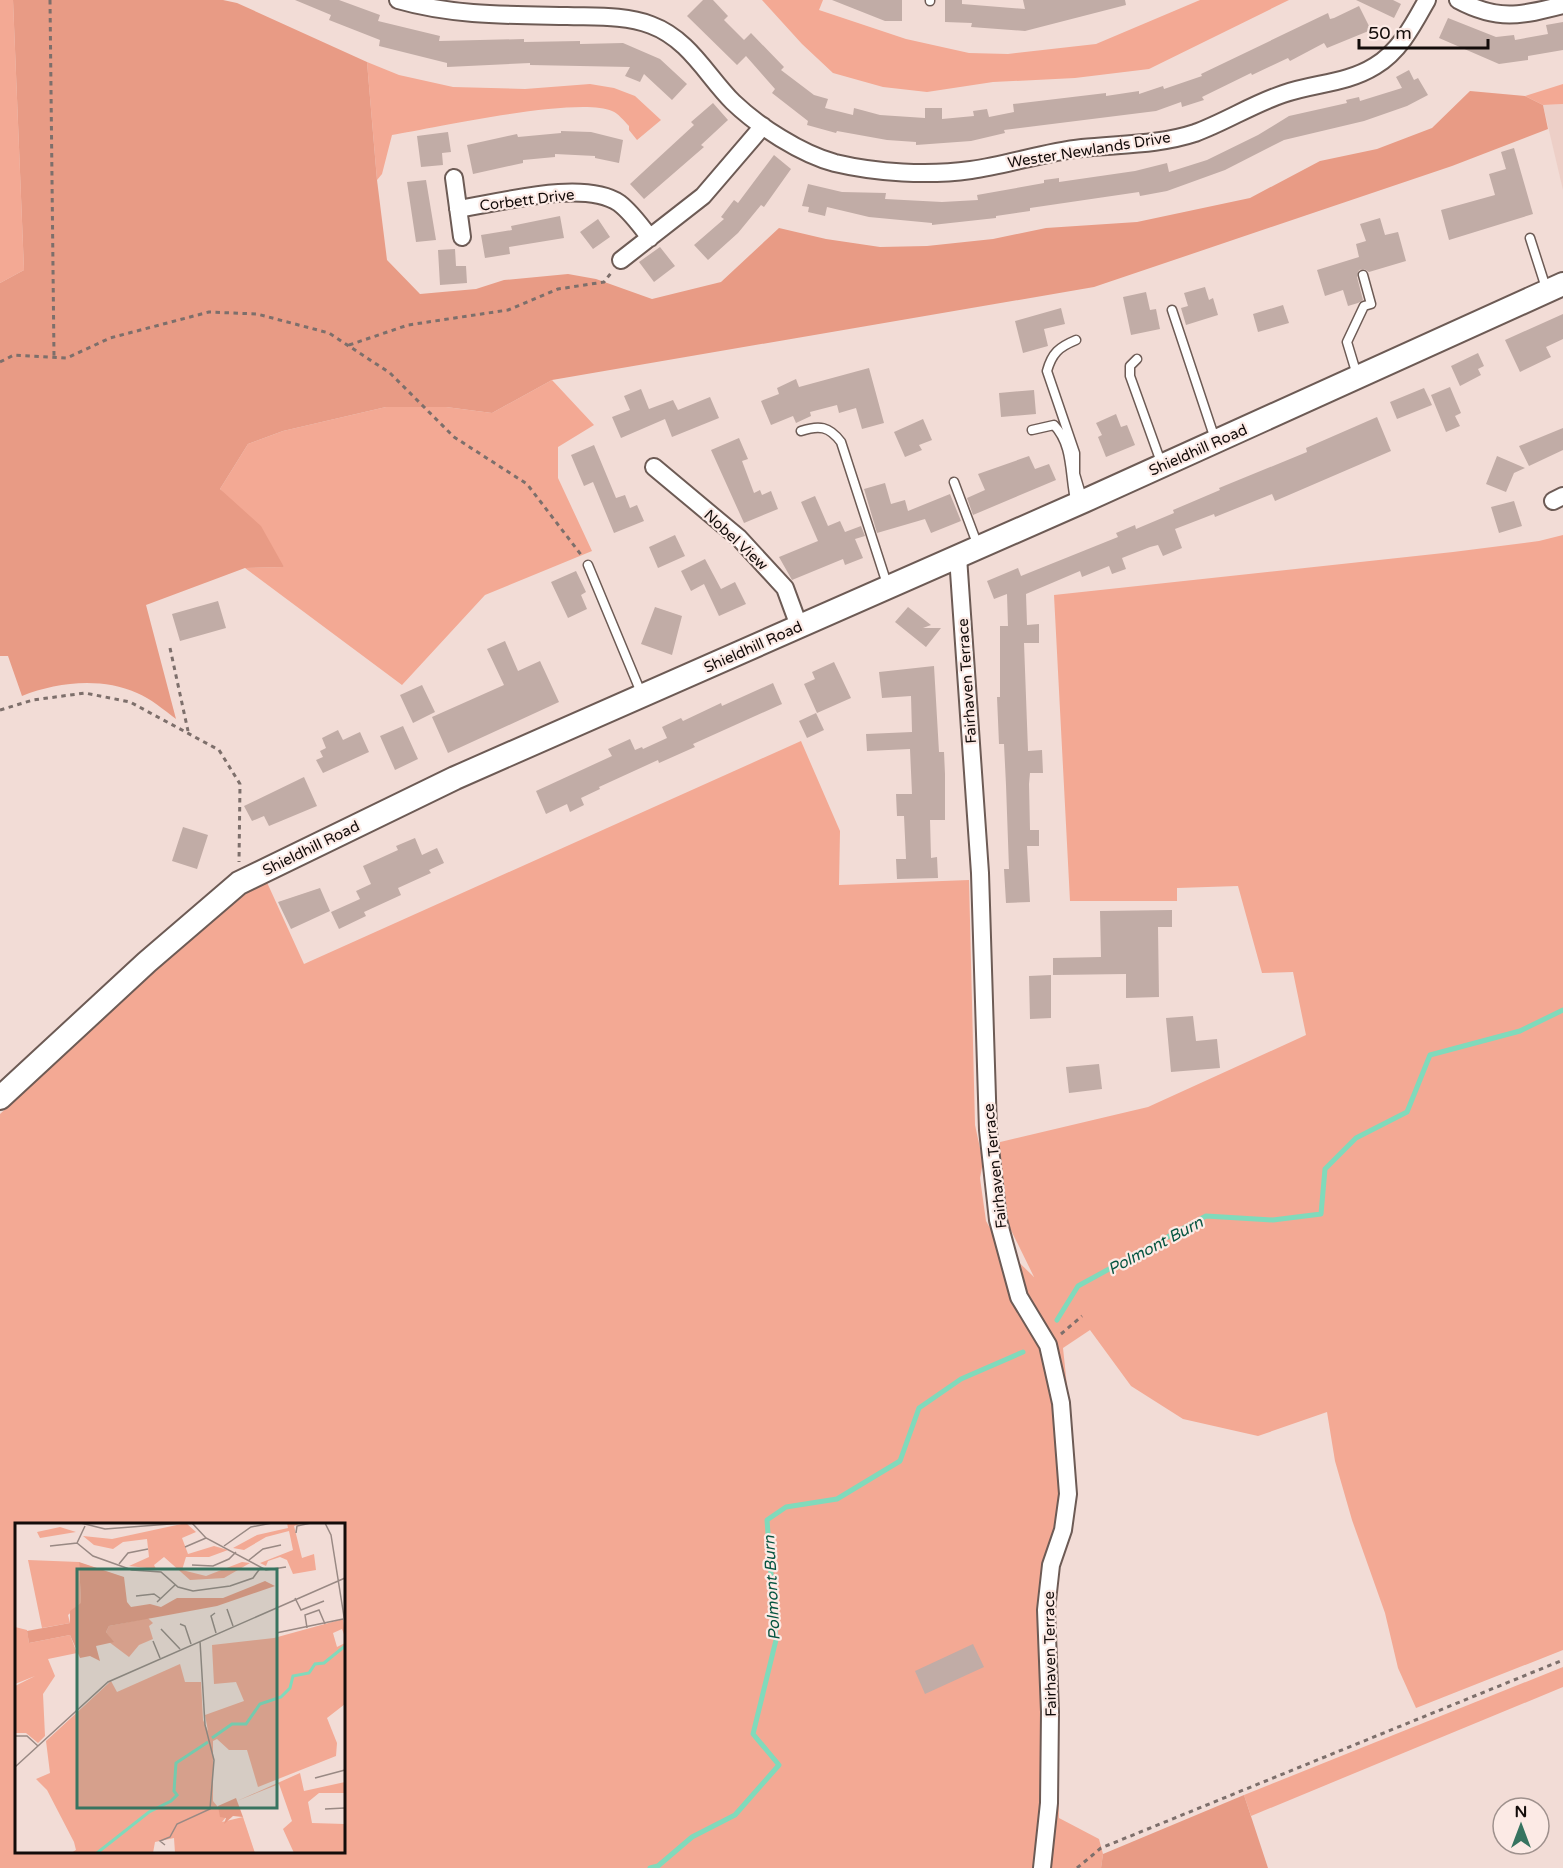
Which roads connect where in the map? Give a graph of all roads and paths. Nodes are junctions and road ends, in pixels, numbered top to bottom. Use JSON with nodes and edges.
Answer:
{"nodes":[{"id":1,"x":50,"y":0,"type":"edge"},
{"id":2,"x":398,"y":0,"type":"edge"},
{"id":3,"x":1427,"y":0,"type":"edge"},
{"id":4,"x":1458,"y":0,"type":"edge"},
{"id":5,"x":1563,"y":5,"type":"edge"},
{"id":6,"x":763,"y":126,"type":"junction"},
{"id":7,"x":454,"y":178,"type":"dead end"},
{"id":8,"x":458,"y":209,"type":"junction"},
{"id":9,"x":462,"y":237,"type":"dead end"},
{"id":10,"x":650,"y":238,"type":"junction"},
{"id":11,"x":1530,"y":238,"type":"dead end"},
{"id":12,"x":621,"y":260,"type":"joint"},
{"id":13,"x":1363,"y":275,"type":"dead end"},
{"id":14,"x":1555,"y":288,"type":"edge"},
{"id":15,"x":1172,"y":310,"type":"dead end"},
{"id":16,"x":1076,"y":340,"type":"dead end"},
{"id":17,"x":348,"y":346,"type":"junction"},
{"id":18,"x":54,"y":357,"type":"junction"},
{"id":19,"x":1137,"y":359,"type":"dead end"},
{"id":20,"x":0,"y":362,"type":"edge"},
{"id":21,"x":1358,"y":378,"type":"junction"},
{"id":22,"x":1032,"y":429,"type":"dead end"},
{"id":23,"x":801,"y":431,"type":"dead end"},
{"id":24,"x":1216,"y":442,"type":"junction"},
{"id":25,"x":1162,"y":466,"type":"junction"},
{"id":26,"x":654,"y":467,"type":"dead end"},
{"id":27,"x":954,"y":482,"type":"dead end"},
{"id":28,"x":1080,"y":503,"type":"junction"},
{"id":29,"x":968,"y":552,"type":"junction"},
{"id":30,"x":588,"y":565,"type":"joint"},
{"id":31,"x":888,"y":587,"type":"junction"},
{"id":32,"x":800,"y":627,"type":"junction"},
{"id":33,"x":170,"y":648,"type":"dead end"},
{"id":34,"x":642,"y":696,"type":"junction"},
{"id":35,"x":0,"y":710,"type":"edge"},
{"id":36,"x":188,"y":731,"type":"junction"},
{"id":37,"x":239,"y":883,"type":"junction"},
{"id":38,"x":0,"y":1098,"type":"edge"},
{"id":39,"x":1082,"y":1316,"type":"dead end"},
{"id":40,"x":1048,"y":1345,"type":"junction"},
{"id":41,"x":1563,"y":1660,"type":"edge"},
{"id":42,"x":1042,"y":1868,"type":"edge"},
{"id":43,"x":1077,"y":1868,"type":"edge"}],
"edges":[{"from":1,"to":18,"type":"path"},
{"from":2,"to":6,"type":"street","name":"Wester Newlands Drive"},
{"from":3,"to":6,"type":"street","name":"Wester Newlands Drive"},
{"from":4,"to":5,"type":"street"},
{"from":6,"to":10,"type":"street"},
{"from":7,"to":8,"type":"street","name":"Corbett Drive"},
{"from":8,"to":9,"type":"street","name":"Corbett Drive"},
{"from":8,"to":10,"type":"street","name":"Corbett Drive"},
{"from":10,"to":12,"type":"street"},
{"from":11,"to":14,"type":"lane"},
{"from":12,"to":17,"type":"path"},
{"from":13,"to":21,"type":"lane"},
{"from":14,"to":21,"type":"main road","name":"Shieldhill Road"},
{"from":15,"to":24,"type":"lane"},
{"from":16,"to":28,"type":"lane"},
{"from":17,"to":18,"type":"path"},
{"from":17,"to":30,"type":"path"},
{"from":18,"to":20,"type":"path"},
{"from":19,"to":25,"type":"lane"},
{"from":21,"to":24,"type":"main road","name":"Shieldhill Road"},
{"from":22,"to":28,"type":"lane"},
{"from":23,"to":31,"type":"lane"},
{"from":24,"to":25,"type":"main road","name":"Shieldhill Road"},
{"from":25,"to":28,"type":"main road","name":"Shieldhill Road"},
{"from":26,"to":32,"type":"street","name":"Nobel View"},
{"from":27,"to":29,"type":"lane"},
{"from":28,"to":29,"type":"main road","name":"Shieldhill Road"},
{"from":29,"to":31,"type":"main road","name":"Shieldhill Road"},
{"from":29,"to":40,"type":"street","name":"Fairhaven Terrace"},
{"from":30,"to":34,"type":"lane"},
{"from":31,"to":32,"type":"main road","name":"Shieldhill Road"},
{"from":32,"to":34,"type":"main road","name":"Shieldhill Road"},
{"from":33,"to":36,"type":"path"},
{"from":34,"to":37,"type":"main road","name":"Shieldhill Road"},
{"from":35,"to":36,"type":"path"},
{"from":36,"to":37,"type":"path"},
{"from":37,"to":38,"type":"main road","name":"Shieldhill Road"},
{"from":39,"to":40,"type":"path"},
{"from":40,"to":42,"type":"street","name":"Fairhaven Terrace"},
{"from":41,"to":43,"type":"path"}]}
